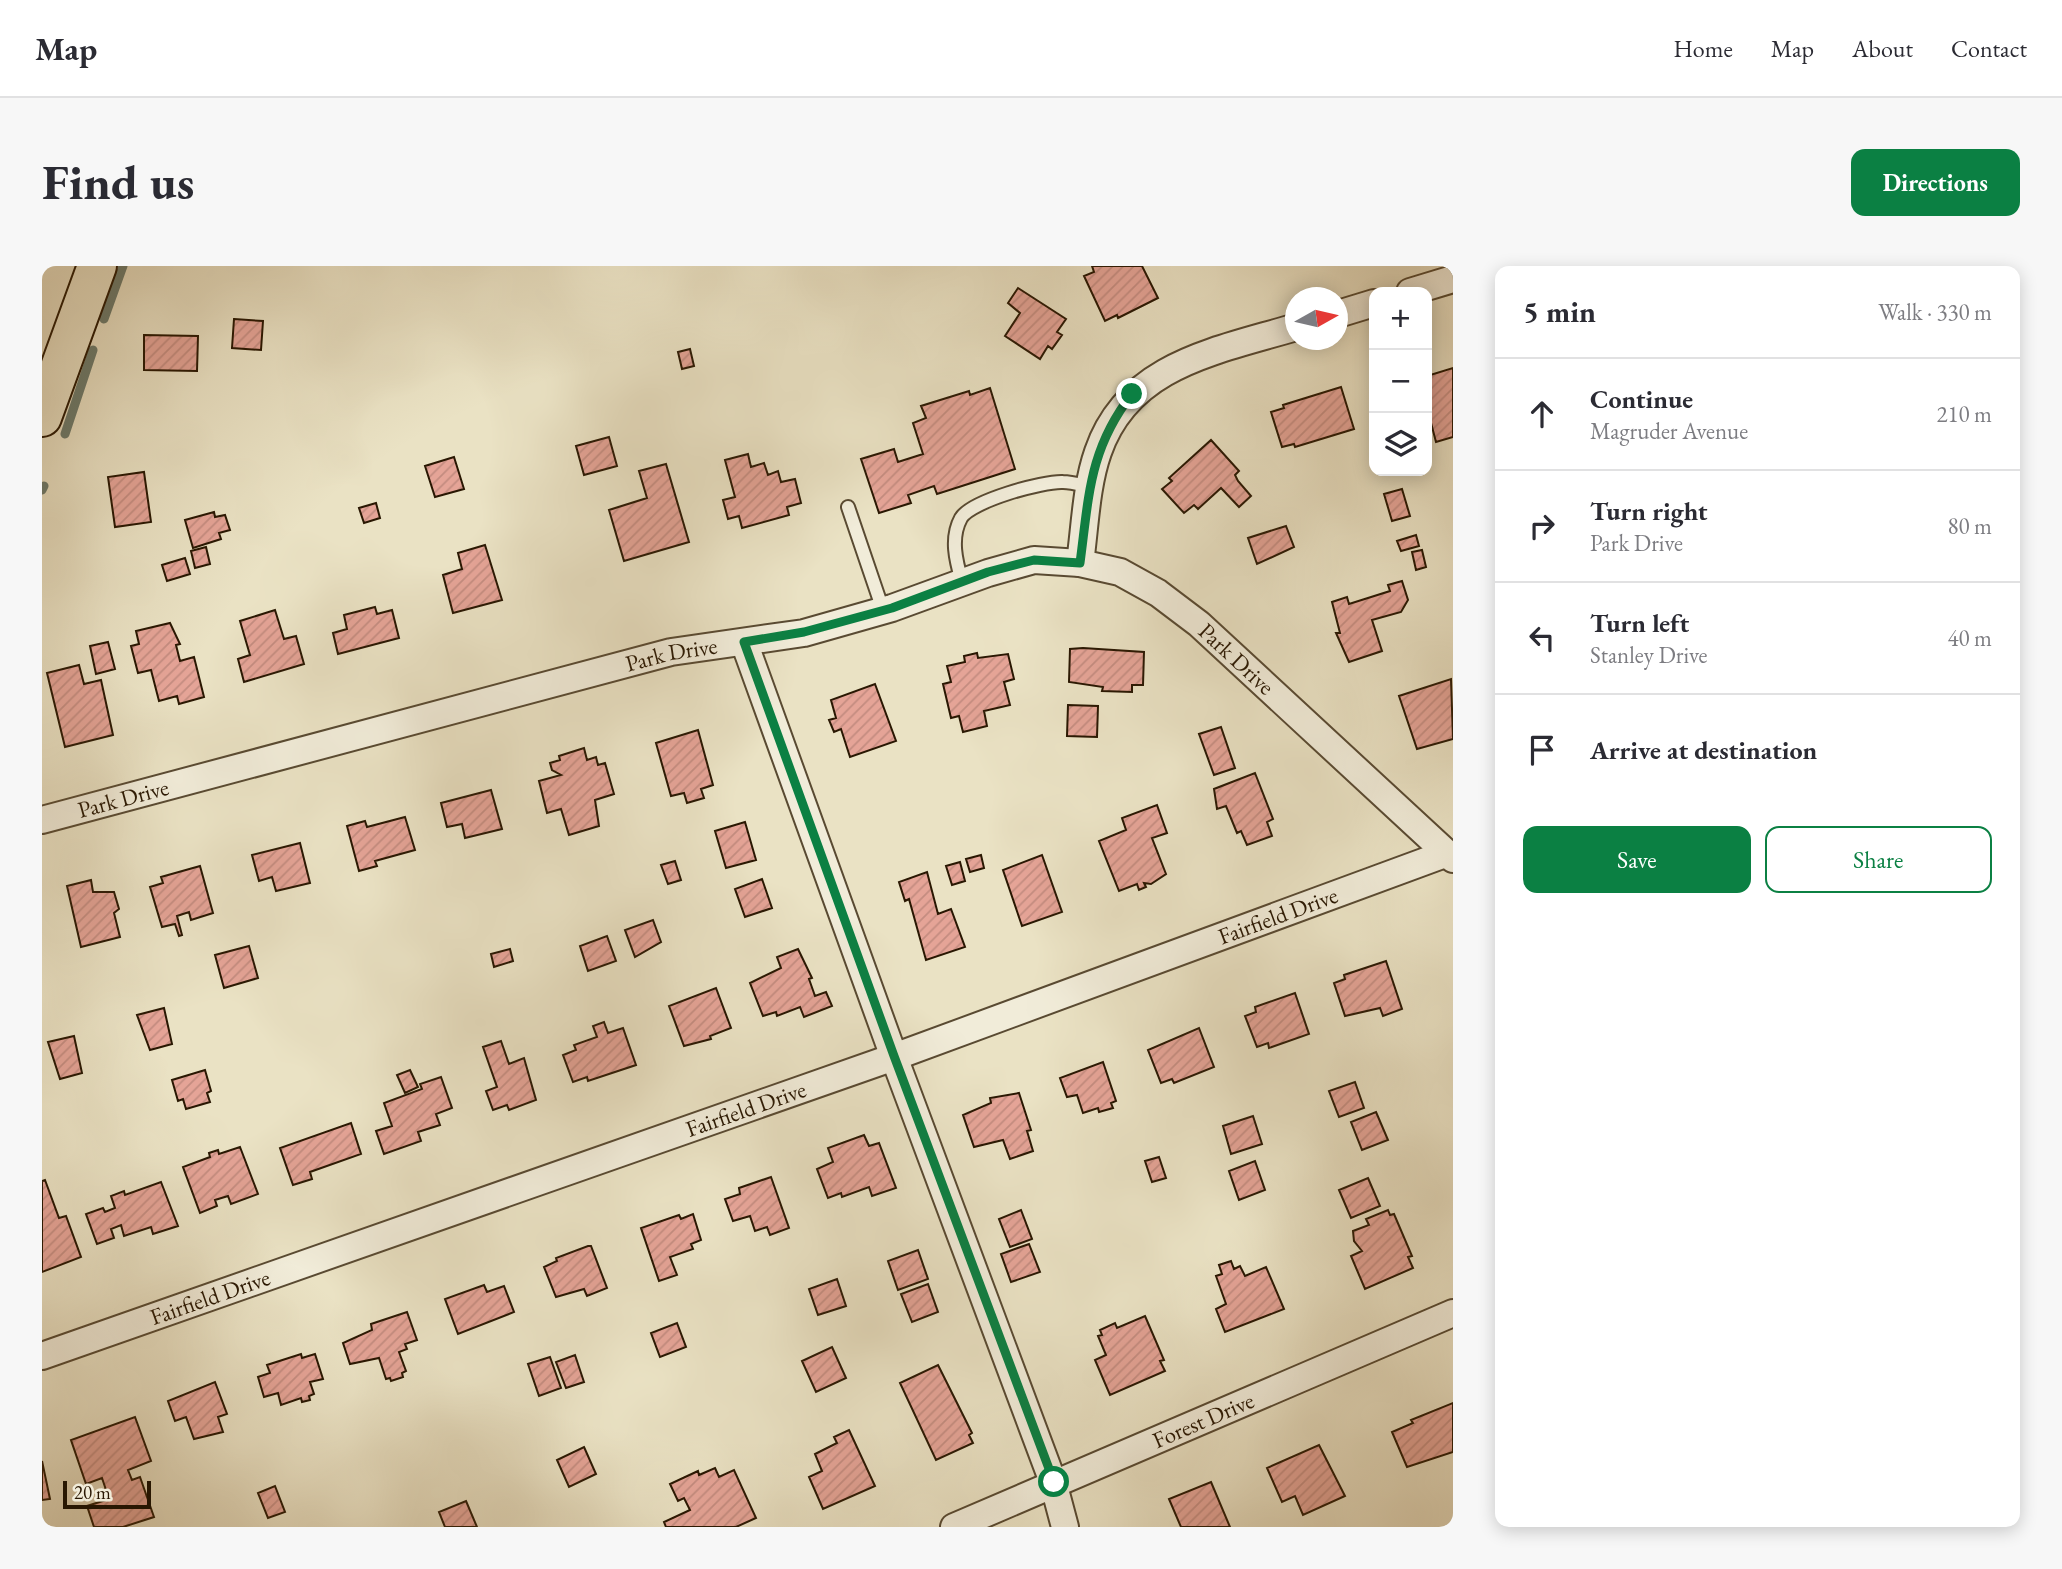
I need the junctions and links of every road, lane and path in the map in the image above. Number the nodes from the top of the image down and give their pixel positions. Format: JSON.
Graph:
{"nodes":[{"id":1,"x":97,"y":266,"type":"edge"},
{"id":2,"x":1453,"y":279,"type":"edge"},
{"id":3,"x":1427,"y":287,"type":"edge"},
{"id":4,"x":1369,"y":305,"type":"edge"},
{"id":5,"x":1348,"y":311,"type":"edge"},
{"id":6,"x":1285,"y":330,"type":"edge"},
{"id":7,"x":42,"y":417,"type":"edge"},
{"id":8,"x":1090,"y":487,"type":"junction"},
{"id":9,"x":848,"y":507,"type":"dead end"},
{"id":10,"x":1080,"y":563,"type":"junction"},
{"id":11,"x":962,"y":582,"type":"junction"},
{"id":12,"x":883,"y":611,"type":"junction"},
{"id":13,"x":744,"y":642,"type":"junction"},
{"id":14,"x":42,"y":821,"type":"edge"},
{"id":15,"x":1449,"y":857,"type":"edge"},
{"id":16,"x":894,"y":1056,"type":"junction"},
{"id":17,"x":1453,"y":1313,"type":"edge"},
{"id":18,"x":42,"y":1356,"type":"edge"},
{"id":19,"x":1054,"y":1482,"type":"junction"},
{"id":20,"x":954,"y":1527,"type":"edge"},
{"id":21,"x":1065,"y":1527,"type":"edge"}],
"edges":[{"from":1,"to":7,"type":"main road"},
{"from":2,"to":3,"type":"street"},
{"from":4,"to":5,"type":"street"},
{"from":6,"to":8,"type":"street"},
{"from":8,"to":10,"type":"street"},
{"from":8,"to":11,"type":"lane"},
{"from":9,"to":12,"type":"lane"},
{"from":10,"to":11,"type":"street","name":"Park Drive"},
{"from":10,"to":15,"type":"street","name":"Park Drive"},
{"from":11,"to":12,"type":"street","name":"Park Drive"},
{"from":12,"to":13,"type":"street","name":"Park Drive"},
{"from":13,"to":14,"type":"street","name":"Park Drive"},
{"from":13,"to":16,"type":"street"},
{"from":15,"to":16,"type":"street","name":"Fairfield Drive"},
{"from":16,"to":18,"type":"street","name":"Fairfield Drive"},
{"from":16,"to":19,"type":"street"},
{"from":17,"to":19,"type":"street","name":"Forest Drive"},
{"from":19,"to":20,"type":"street","name":"Forest Drive"},
{"from":19,"to":21,"type":"street"}]}
